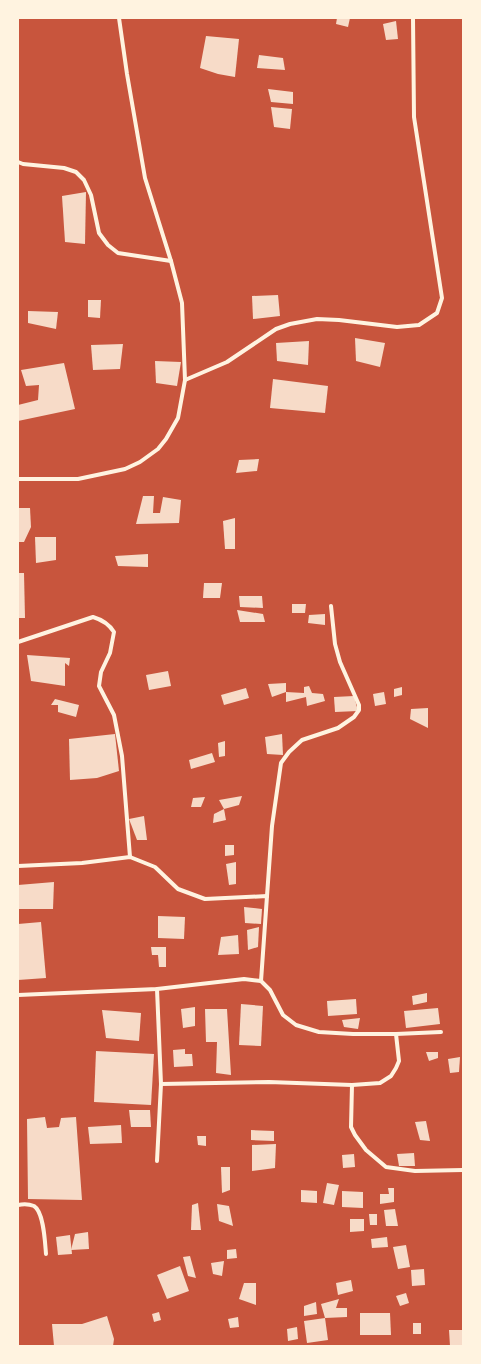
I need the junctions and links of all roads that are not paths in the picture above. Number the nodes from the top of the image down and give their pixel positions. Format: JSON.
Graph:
{"nodes":[{"id":1,"x":119,"y":18,"type":"edge"},
{"id":2,"x":413,"y":18,"type":"edge"},
{"id":3,"x":18,"y":162,"type":"edge"},
{"id":4,"x":171,"y":261,"type":"junction"},
{"id":5,"x":185,"y":380,"type":"junction"},
{"id":6,"x":18,"y":479,"type":"edge"},
{"id":7,"x":331,"y":606,"type":"dead end"},
{"id":8,"x":18,"y":642,"type":"edge"},
{"id":9,"x":130,"y":857,"type":"junction"},
{"id":10,"x":18,"y":866,"type":"edge"},
{"id":11,"x":267,"y":896,"type":"junction"},
{"id":12,"x":261,"y":981,"type":"junction"},
{"id":13,"x":156,"y":989,"type":"junction"},
{"id":14,"x":18,"y":995,"type":"edge"},
{"id":15,"x":441,"y":1032,"type":"dead end"},
{"id":16,"x":396,"y":1034,"type":"junction"},
{"id":17,"x":161,"y":1084,"type":"junction"},
{"id":18,"x":352,"y":1085,"type":"junction"},
{"id":19,"x":157,"y":1161,"type":"dead end"},
{"id":20,"x":463,"y":1170,"type":"edge"},
{"id":21,"x":18,"y":1205,"type":"edge"},
{"id":22,"x":46,"y":1254,"type":"dead end"}],
"edges":[{"from":1,"to":4,"type":"street"},
{"from":2,"to":5,"type":"street"},
{"from":3,"to":4,"type":"street"},
{"from":4,"to":5,"type":"street"},
{"from":5,"to":6,"type":"street"},
{"from":7,"to":11,"type":"street"},
{"from":8,"to":9,"type":"street"},
{"from":9,"to":10,"type":"street"},
{"from":9,"to":11,"type":"street"},
{"from":11,"to":12,"type":"street"},
{"from":12,"to":13,"type":"street"},
{"from":12,"to":16,"type":"street"},
{"from":13,"to":14,"type":"street"},
{"from":13,"to":17,"type":"street"},
{"from":15,"to":16,"type":"street"},
{"from":16,"to":18,"type":"street"},
{"from":17,"to":18,"type":"street"},
{"from":17,"to":19,"type":"street"},
{"from":18,"to":20,"type":"street"},
{"from":21,"to":22,"type":"street"}]}
